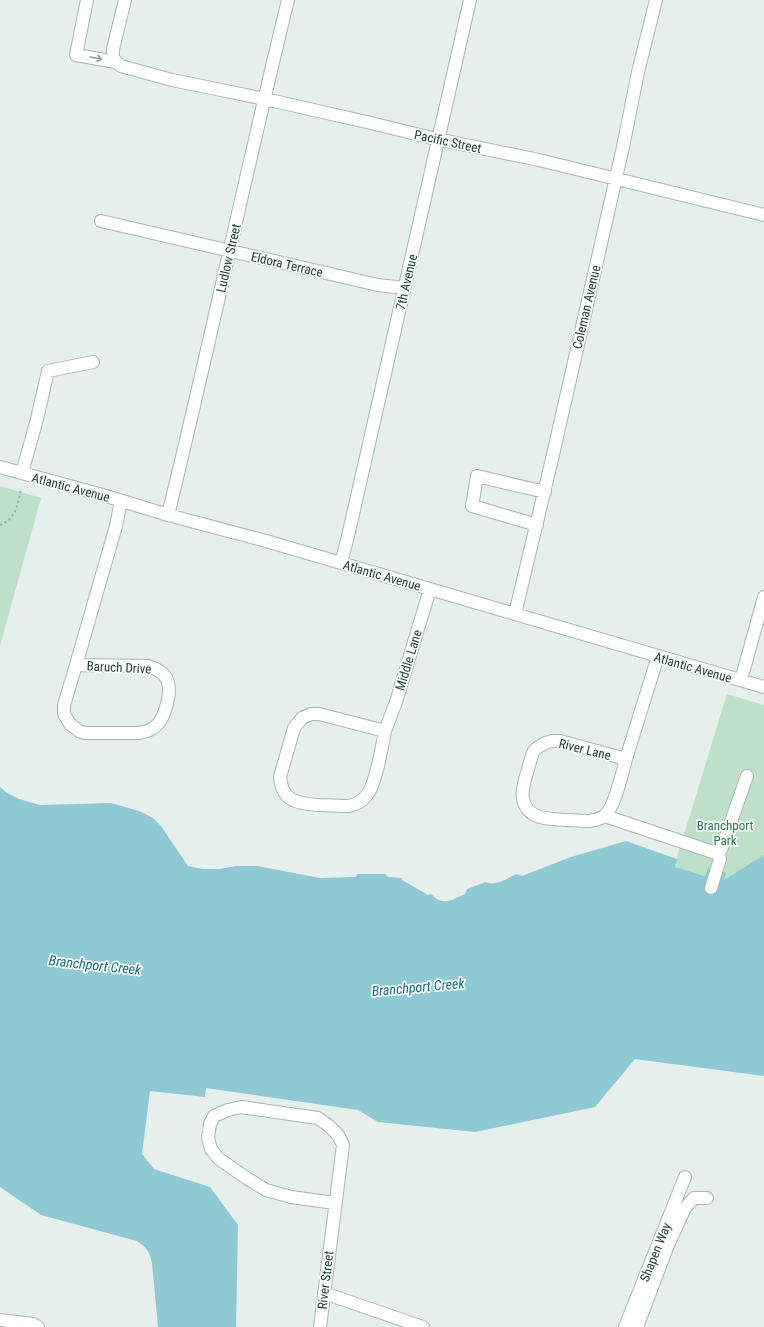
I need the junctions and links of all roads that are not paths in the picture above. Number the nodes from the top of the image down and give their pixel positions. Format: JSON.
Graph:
{"nodes":[{"id":1,"x":87,"y":0,"type":"edge"},
{"id":2,"x":126,"y":0,"type":"edge"},
{"id":3,"x":288,"y":0,"type":"edge"},
{"id":4,"x":470,"y":0,"type":"edge"},
{"id":5,"x":656,"y":0,"type":"edge"},
{"id":6,"x":116,"y":62,"type":"junction"},
{"id":7,"x":265,"y":100,"type":"junction"},
{"id":8,"x":439,"y":139,"type":"junction"},
{"id":9,"x":615,"y":179,"type":"junction"},
{"id":10,"x":764,"y":215,"type":"edge"},
{"id":11,"x":100,"y":221,"type":"dead end"},
{"id":12,"x":229,"y":251,"type":"junction"},
{"id":13,"x":404,"y":288,"type":"junction"},
{"id":14,"x":93,"y":362,"type":"dead end"},
{"id":15,"x":0,"y":467,"type":"edge"},
{"id":16,"x":22,"y":473,"type":"junction"},
{"id":17,"x":545,"y":492,"type":"junction"},
{"id":18,"x":121,"y":501,"type":"junction"},
{"id":19,"x":168,"y":515,"type":"junction"},
{"id":20,"x":537,"y":524,"type":"junction"},
{"id":21,"x":341,"y":563,"type":"junction"},
{"id":22,"x":430,"y":589,"type":"junction"},
{"id":23,"x":764,"y":596,"type":"edge"},
{"id":24,"x":515,"y":614,"type":"junction"},
{"id":25,"x":658,"y":656,"type":"junction"},
{"id":26,"x":76,"y":664,"type":"junction"},
{"id":27,"x":741,"y":680,"type":"junction"},
{"id":28,"x":764,"y":687,"type":"edge"},
{"id":29,"x":385,"y":731,"type":"junction"},
{"id":30,"x":626,"y":760,"type":"junction"},
{"id":31,"x":747,"y":776,"type":"dead end"},
{"id":32,"x":605,"y":816,"type":"junction"},
{"id":33,"x":718,"y":852,"type":"junction"},
{"id":34,"x":711,"y":888,"type":"dead end"},
{"id":35,"x":685,"y":1177,"type":"dead end"},
{"id":36,"x":707,"y":1198,"type":"dead end"},
{"id":37,"x":335,"y":1204,"type":"junction"},
{"id":38,"x":324,"y":1294,"type":"junction"},
{"id":39,"x":0,"y":1320,"type":"edge"},
{"id":40,"x":38,"y":1327,"type":"edge"},
{"id":41,"x":320,"y":1327,"type":"edge"},
{"id":42,"x":423,"y":1327,"type":"edge"},
{"id":43,"x":626,"y":1327,"type":"edge"},
{"id":44,"x":637,"y":1327,"type":"edge"}],
"edges":[{"from":1,"to":6,"type":"street","name":"Pacific Street","one_way":true},
{"from":2,"to":6,"type":"street"},
{"from":3,"to":7,"type":"street","name":"Ludlow Street"},
{"from":4,"to":8,"type":"street","name":"7th Avenue"},
{"from":5,"to":9,"type":"street","name":"Coleman Avenue"},
{"from":6,"to":7,"type":"street","name":"Pacific Street"},
{"from":7,"to":8,"type":"street","name":"Pacific Street"},
{"from":7,"to":12,"type":"street","name":"Ludlow Street"},
{"from":8,"to":9,"type":"street","name":"Pacific Street"},
{"from":8,"to":13,"type":"street","name":"7th Avenue"},
{"from":9,"to":10,"type":"street","name":"Pacific Street"},
{"from":9,"to":17,"type":"street","name":"Coleman Avenue"},
{"from":11,"to":12,"type":"street","name":"Eldora Terrace"},
{"from":12,"to":13,"type":"street","name":"Eldora Terrace"},
{"from":12,"to":19,"type":"street","name":"Ludlow Street"},
{"from":13,"to":21,"type":"street","name":"7th Avenue"},
{"from":14,"to":16,"type":"street"},
{"from":15,"to":16,"type":"street","name":"Atlantic Avenue"},
{"from":16,"to":18,"type":"street","name":"Atlantic Avenue"},
{"from":17,"to":20,"type":"street","name":"Coleman Avenue"},
{"from":17,"to":20,"type":"street"},
{"from":18,"to":19,"type":"street","name":"Atlantic Avenue"},
{"from":18,"to":26,"type":"street","name":"Baruch Drive"},
{"from":19,"to":21,"type":"street","name":"Atlantic Avenue"},
{"from":20,"to":24,"type":"street","name":"Coleman Avenue"},
{"from":21,"to":22,"type":"street","name":"Atlantic Avenue"},
{"from":22,"to":24,"type":"street","name":"Atlantic Avenue"},
{"from":22,"to":29,"type":"street","name":"Middle Lane"},
{"from":23,"to":27,"type":"street"},
{"from":24,"to":25,"type":"street","name":"Atlantic Avenue"},
{"from":25,"to":27,"type":"street","name":"Atlantic Avenue"},
{"from":25,"to":30,"type":"street","name":"River Lane"},
{"from":26,"to":26,"type":"street","name":"Baruch Drive"},
{"from":27,"to":28,"type":"street","name":"Atlantic Avenue"},
{"from":29,"to":29,"type":"street","name":"Middle Lane"},
{"from":30,"to":32,"type":"street","name":"River Lane"},
{"from":30,"to":32,"type":"street","name":"River Lane"},
{"from":31,"to":33,"type":"street"},
{"from":32,"to":33,"type":"street"},
{"from":33,"to":34,"type":"street"},
{"from":35,"to":43,"type":"street","name":"Shapen Way"},
{"from":36,"to":44,"type":"street"},
{"from":37,"to":37,"type":"street","name":"River Street"},
{"from":37,"to":38,"type":"street","name":"River Street"},
{"from":38,"to":41,"type":"street","name":"River Street"},
{"from":38,"to":42,"type":"street"},
{"from":39,"to":40,"type":"street"}]}
